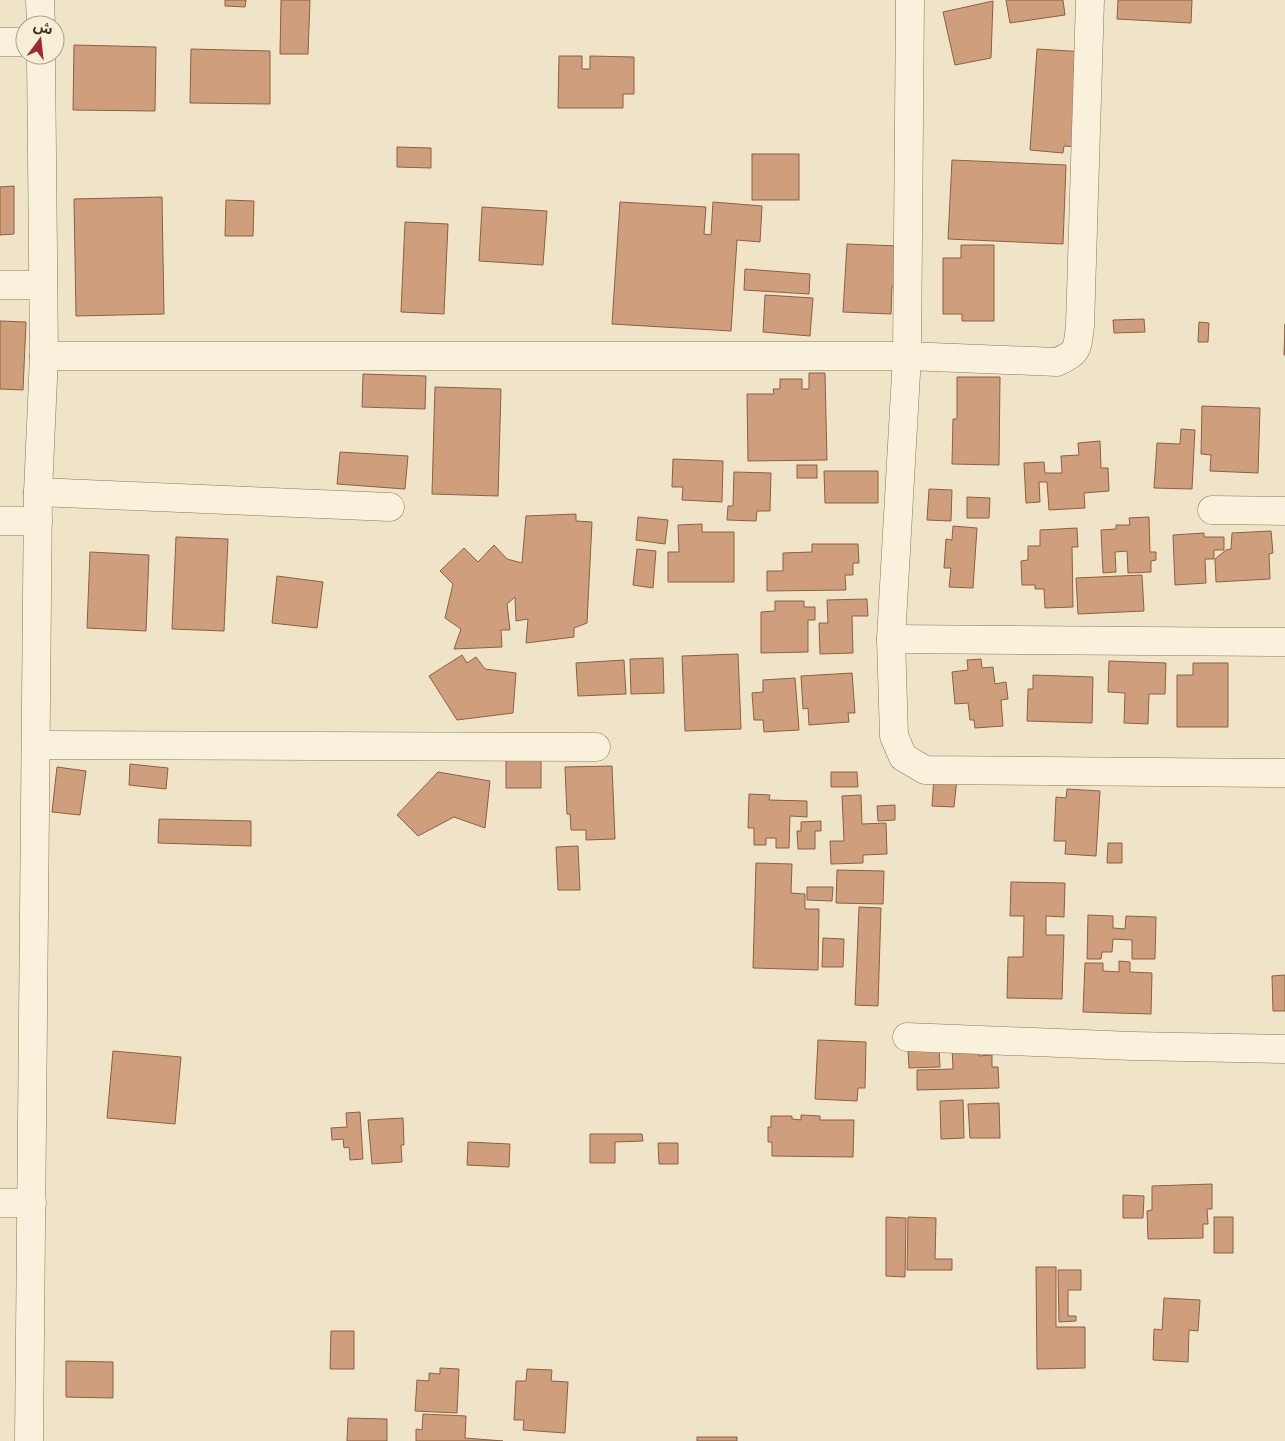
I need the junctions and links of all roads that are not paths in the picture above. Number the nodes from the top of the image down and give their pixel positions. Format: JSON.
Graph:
{"nodes":[{"id":1,"x":40,"y":0,"type":"edge"},
{"id":2,"x":910,"y":0,"type":"edge"},
{"id":3,"x":1090,"y":0,"type":"edge"},
{"id":4,"x":41,"y":15,"type":"edge"},
{"id":5,"x":0,"y":42,"type":"edge"},
{"id":6,"x":15,"y":42,"type":"edge"},
{"id":7,"x":41,"y":65,"type":"edge"},
{"id":8,"x":43,"y":285,"type":"junction"},
{"id":9,"x":0,"y":286,"type":"edge"},
{"id":10,"x":44,"y":356,"type":"junction"},
{"id":11,"x":907,"y":356,"type":"junction"},
{"id":12,"x":38,"y":492,"type":"junction"},
{"id":13,"x":390,"y":507,"type":"dead end"},
{"id":14,"x":1212,"y":510,"type":"dead end"},
{"id":15,"x":1285,"y":511,"type":"edge"},
{"id":16,"x":0,"y":520,"type":"edge"},
{"id":17,"x":38,"y":521,"type":"junction"},
{"id":18,"x":891,"y":639,"type":"junction"},
{"id":19,"x":1285,"y":642,"type":"edge"},
{"id":20,"x":36,"y":745,"type":"junction"},
{"id":21,"x":596,"y":747,"type":"dead end"},
{"id":22,"x":1285,"y":773,"type":"edge"},
{"id":23,"x":907,"y":1037,"type":"dead end"},
{"id":24,"x":1285,"y":1049,"type":"edge"},
{"id":25,"x":0,"y":1202,"type":"edge"},
{"id":26,"x":32,"y":1203,"type":"junction"},
{"id":27,"x":29,"y":1441,"type":"edge"}],
"edges":[{"from":1,"to":4,"type":"street"},
{"from":2,"to":11,"type":"street"},
{"from":3,"to":11,"type":"street"},
{"from":5,"to":6,"type":"street"},
{"from":7,"to":8,"type":"street"},
{"from":8,"to":9,"type":"street"},
{"from":8,"to":10,"type":"street"},
{"from":10,"to":11,"type":"street"},
{"from":10,"to":12,"type":"street"},
{"from":11,"to":18,"type":"street"},
{"from":12,"to":13,"type":"street"},
{"from":12,"to":17,"type":"street"},
{"from":14,"to":15,"type":"street"},
{"from":16,"to":17,"type":"street"},
{"from":17,"to":20,"type":"street"},
{"from":18,"to":19,"type":"street"},
{"from":18,"to":22,"type":"street"},
{"from":20,"to":21,"type":"street"},
{"from":20,"to":26,"type":"street"},
{"from":23,"to":24,"type":"street"},
{"from":25,"to":26,"type":"street"},
{"from":26,"to":27,"type":"street"}]}
